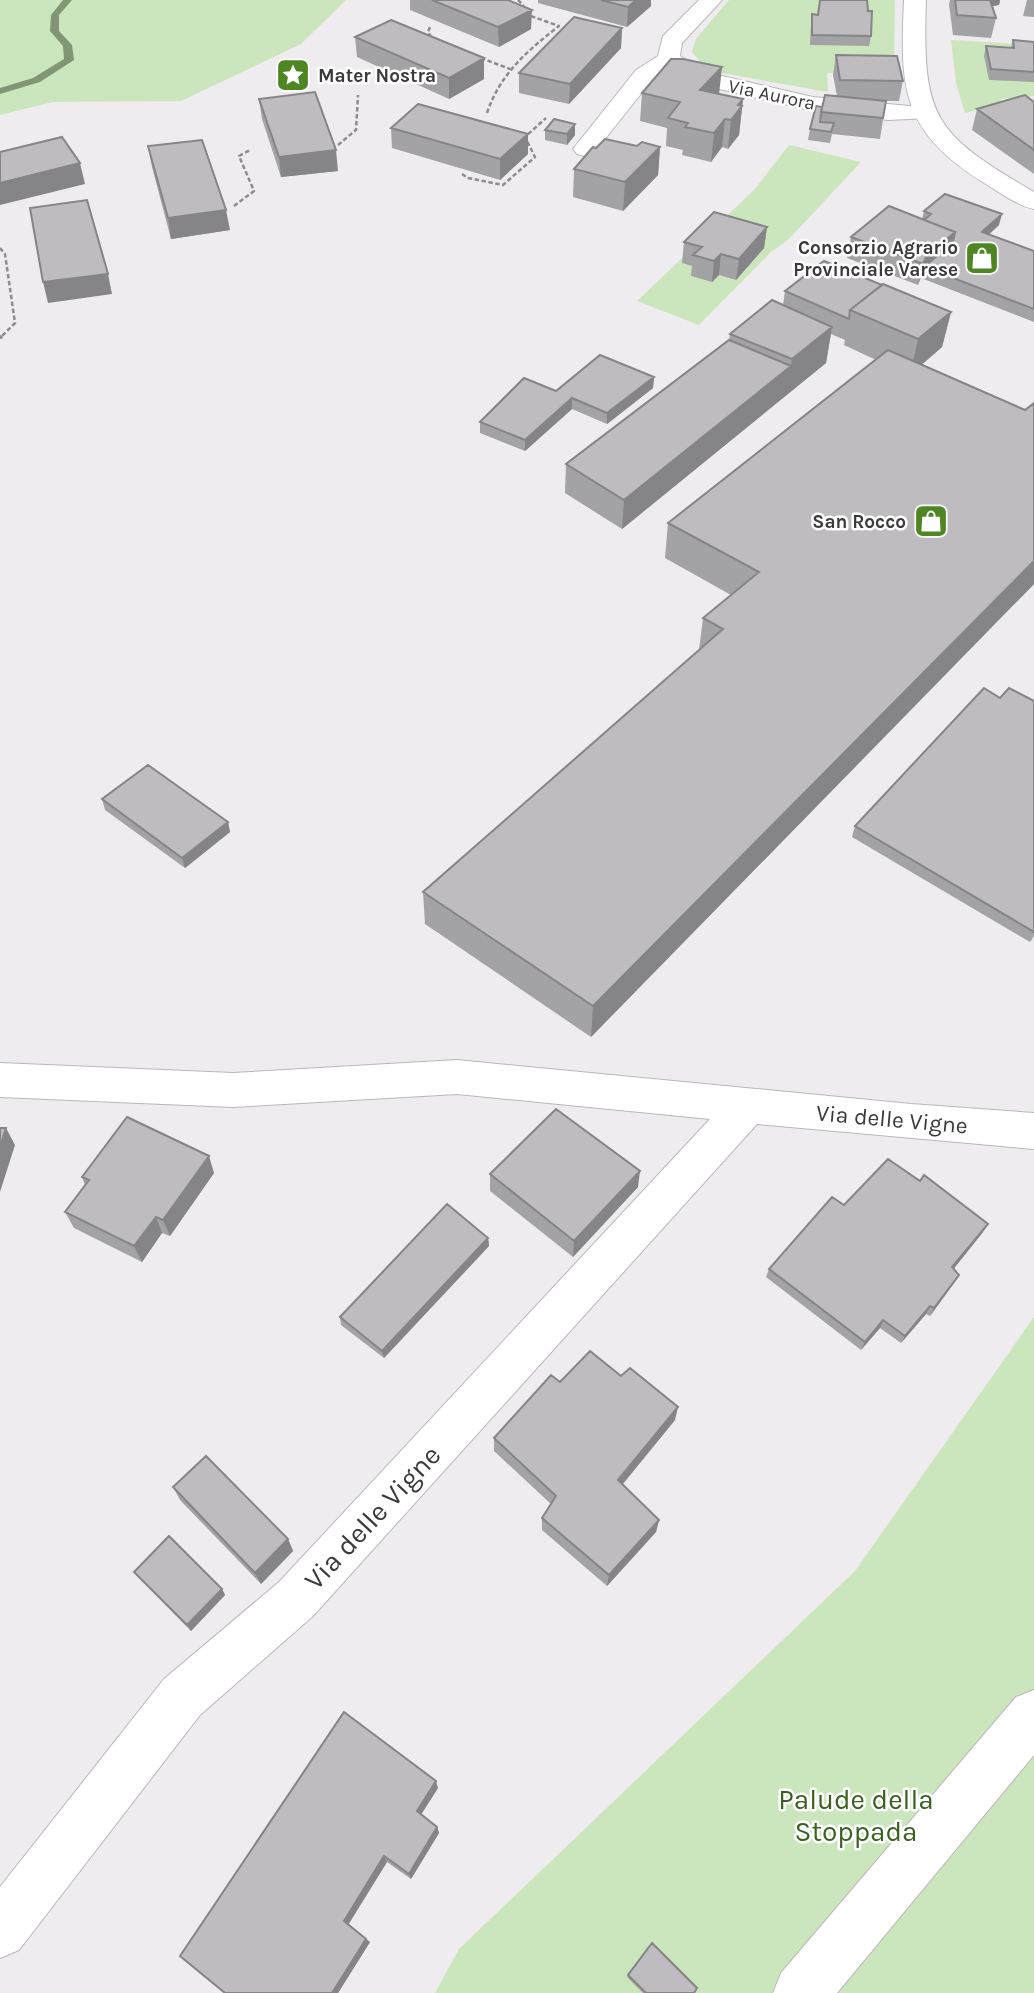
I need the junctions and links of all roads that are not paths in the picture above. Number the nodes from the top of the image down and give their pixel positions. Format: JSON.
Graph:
{"nodes":[{"id":1,"x":711,"y":0,"type":"edge"},
{"id":2,"x":915,"y":0,"type":"edge"},
{"id":3,"x":669,"y":59,"type":"junction"},
{"id":4,"x":923,"y":113,"type":"junction"},
{"id":5,"x":585,"y":149,"type":"dead end"},
{"id":6,"x":1034,"y":202,"type":"edge"},
{"id":7,"x":0,"y":1080,"type":"edge"},
{"id":8,"x":749,"y":1105,"type":"junction"},
{"id":9,"x":1034,"y":1131,"type":"edge"},
{"id":10,"x":1034,"y":1715,"type":"edge"},
{"id":11,"x":0,"y":1931,"type":"edge"},
{"id":12,"x":801,"y":1993,"type":"edge"}],
"edges":[{"from":1,"to":3,"type":"street"},
{"from":2,"to":4,"type":"street"},
{"from":3,"to":4,"type":"street","name":"Via Aurora"},
{"from":3,"to":5,"type":"street"},
{"from":4,"to":6,"type":"street"},
{"from":7,"to":8,"type":"street","name":"Via delle Vigne"},
{"from":8,"to":9,"type":"street","name":"Via delle Vigne"},
{"from":8,"to":11,"type":"street","name":"Via delle Vigne"},
{"from":10,"to":12,"type":"street"}]}
